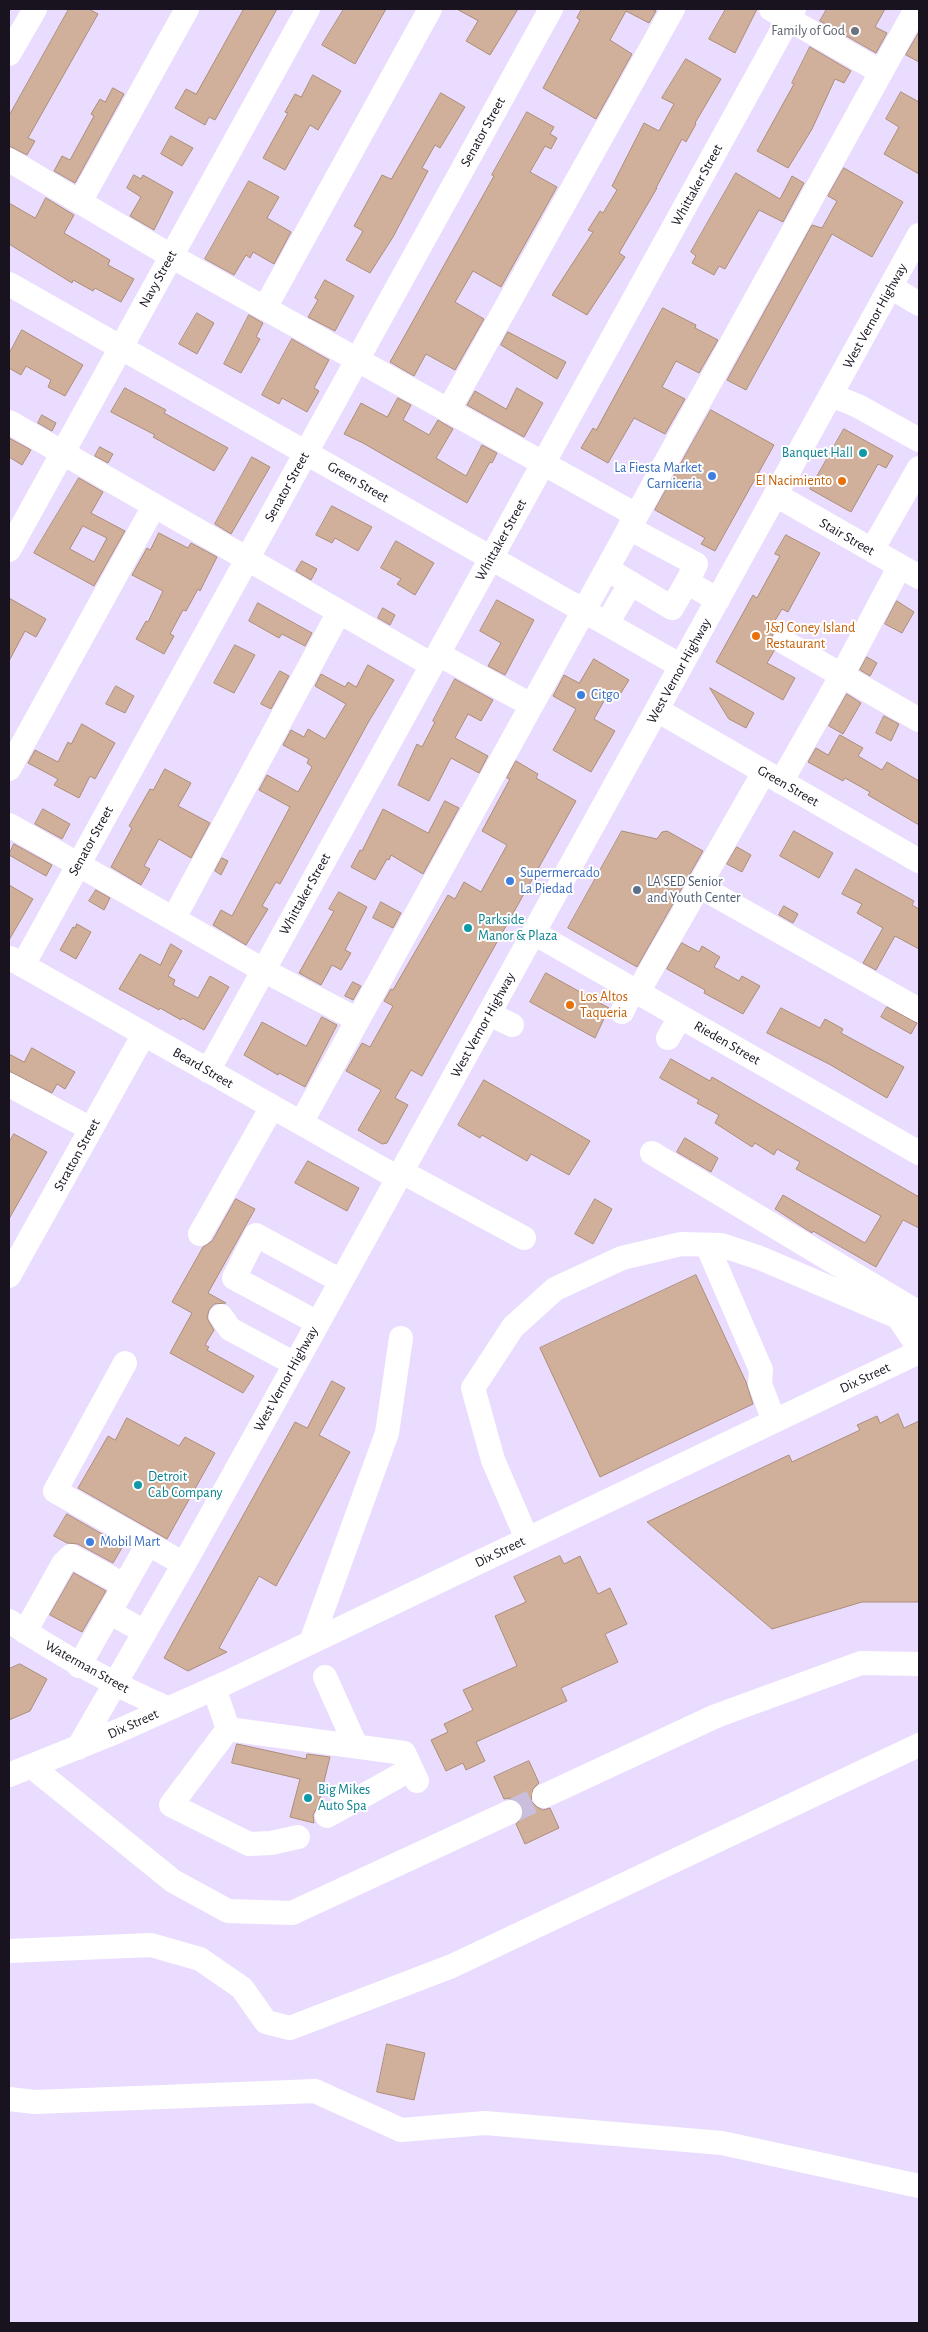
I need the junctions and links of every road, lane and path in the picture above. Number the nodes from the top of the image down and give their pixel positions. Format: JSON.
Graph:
{"nodes":[{"id":1,"x":35,"y":9,"type":"edge"},
{"id":2,"x":187,"y":9,"type":"edge"},
{"id":3,"x":308,"y":9,"type":"edge"},
{"id":4,"x":430,"y":9,"type":"edge"},
{"id":5,"x":551,"y":9,"type":"edge"},
{"id":6,"x":672,"y":9,"type":"edge"},
{"id":7,"x":916,"y":9,"type":"edge"},
{"id":8,"x":784,"y":12,"type":"edge"},
{"id":9,"x":9,"y":54,"type":"edge"},
{"id":10,"x":881,"y":72,"type":"junction"},
{"id":11,"x":9,"y":160,"type":"edge"},
{"id":12,"x":80,"y":202,"type":"junction"},
{"id":13,"x":919,"y":235,"type":"edge"},
{"id":14,"x":171,"y":256,"type":"junction"},
{"id":15,"x":9,"y":284,"type":"edge"},
{"id":16,"x":891,"y":287,"type":"junction"},
{"id":17,"x":919,"y":304,"type":"edge"},
{"id":18,"x":265,"y":308,"type":"junction"},
{"id":19,"x":120,"y":347,"type":"junction"},
{"id":20,"x":357,"y":360,"type":"junction"},
{"id":21,"x":831,"y":395,"type":"junction"},
{"id":22,"x":448,"y":410,"type":"junction"},
{"id":23,"x":9,"y":422,"type":"edge"},
{"id":24,"x":919,"y":440,"type":"edge"},
{"id":25,"x":63,"y":452,"type":"junction"},
{"id":26,"x":306,"y":453,"type":"junction"},
{"id":27,"x":543,"y":463,"type":"junction"},
{"id":28,"x":919,"y":468,"type":"edge"},
{"id":29,"x":776,"y":496,"type":"junction"},
{"id":30,"x":154,"y":506,"type":"junction"},
{"id":31,"x":633,"y":521,"type":"junction"},
{"id":32,"x":9,"y":550,"type":"edge"},
{"id":33,"x":872,"y":550,"type":"junction"},
{"id":34,"x":491,"y":558,"type":"junction"},
{"id":35,"x":247,"y":560,"type":"junction"},
{"id":36,"x":607,"y":569,"type":"junction"},
{"id":37,"x":909,"y":572,"type":"edge"},
{"id":38,"x":687,"y":582,"type":"junction"},
{"id":39,"x":631,"y":583,"type":"junction"},
{"id":40,"x":718,"y":600,"type":"junction"},
{"id":41,"x":584,"y":610,"type":"junction"},
{"id":42,"x":339,"y":612,"type":"junction"},
{"id":43,"x":607,"y":624,"type":"junction"},
{"id":44,"x":784,"y":642,"type":"dead end"},
{"id":45,"x":435,"y":659,"type":"junction"},
{"id":46,"x":681,"y":666,"type":"junction"},
{"id":47,"x":842,"y":675,"type":"junction"},
{"id":48,"x":532,"y":705,"type":"junction"},
{"id":49,"x":657,"y":710,"type":"junction"},
{"id":50,"x":919,"y":720,"type":"edge"},
{"id":51,"x":9,"y":769,"type":"edge"},
{"id":52,"x":773,"y":777,"type":"junction"},
{"id":53,"x":9,"y":826,"type":"edge"},
{"id":54,"x":919,"y":861,"type":"edge"},
{"id":55,"x":78,"y":864,"type":"junction"},
{"id":56,"x":699,"y":886,"type":"junction"},
{"id":57,"x":174,"y":918,"type":"junction"},
{"id":58,"x":534,"y":933,"type":"junction"},
{"id":59,"x":16,"y":961,"type":"edge"},
{"id":60,"x":263,"y":970,"type":"junction"},
{"id":61,"x":635,"y":991,"type":"junction"},
{"id":62,"x":919,"y":1010,"type":"edge"},
{"id":63,"x":622,"y":1012,"type":"dead end"},
{"id":64,"x":489,"y":1014,"type":"junction"},
{"id":65,"x":680,"y":1017,"type":"junction"},
{"id":66,"x":358,"y":1020,"type":"junction"},
{"id":67,"x":512,"y":1025,"type":"dead end"},
{"id":68,"x":144,"y":1034,"type":"junction"},
{"id":69,"x":668,"y":1038,"type":"dead end"},
{"id":70,"x":208,"y":1071,"type":"junction"},
{"id":71,"x":9,"y":1085,"type":"edge"},
{"id":72,"x":272,"y":1107,"type":"junction"},
{"id":73,"x":301,"y":1123,"type":"junction"},
{"id":74,"x":91,"y":1129,"type":"junction"},
{"id":75,"x":652,"y":1152,"type":"dead end"},
{"id":76,"x":919,"y":1153,"type":"edge"},
{"id":77,"x":400,"y":1175,"type":"junction"},
{"id":78,"x":200,"y":1234,"type":"dead end"},
{"id":79,"x":524,"y":1238,"type":"dead end"},
{"id":80,"x":706,"y":1245,"type":"junction"},
{"id":81,"x":9,"y":1276,"type":"edge"},
{"id":82,"x":341,"y":1281,"type":"junction"},
{"id":83,"x":919,"y":1313,"type":"edge"},
{"id":84,"x":221,"y":1316,"type":"dead end"},
{"id":85,"x":318,"y":1323,"type":"junction"},
{"id":86,"x":401,"y":1338,"type":"dead end"},
{"id":87,"x":919,"y":1348,"type":"edge"},
{"id":88,"x":919,"y":1352,"type":"edge"},
{"id":89,"x":125,"y":1363,"type":"dead end"},
{"id":90,"x":294,"y":1364,"type":"junction"},
{"id":91,"x":774,"y":1421,"type":"junction"},
{"id":92,"x":527,"y":1539,"type":"junction"},
{"id":93,"x":148,"y":1544,"type":"junction"},
{"id":94,"x":184,"y":1564,"type":"junction"},
{"id":95,"x":124,"y":1584,"type":"junction"},
{"id":96,"x":109,"y":1612,"type":"junction"},
{"id":97,"x":17,"y":1627,"type":"edge"},
{"id":98,"x":145,"y":1632,"type":"junction"},
{"id":99,"x":311,"y":1642,"type":"junction"},
{"id":100,"x":919,"y":1664,"type":"edge"},
{"id":101,"x":79,"y":1666,"type":"junction"},
{"id":102,"x":325,"y":1677,"type":"dead end"},
{"id":103,"x":114,"y":1685,"type":"junction"},
{"id":104,"x":214,"y":1688,"type":"junction"},
{"id":105,"x":167,"y":1708,"type":"junction"},
{"id":106,"x":228,"y":1729,"type":"junction"},
{"id":107,"x":919,"y":1745,"type":"edge"},
{"id":108,"x":356,"y":1746,"type":"junction"},
{"id":109,"x":78,"y":1748,"type":"junction"},
{"id":110,"x":31,"y":1766,"type":"junction"},
{"id":111,"x":9,"y":1775,"type":"edge"},
{"id":112,"x":544,"y":1796,"type":"tunnel mouth"},
{"id":113,"x":510,"y":1812,"type":"tunnel mouth"},
{"id":114,"x":327,"y":1816,"type":"dead end"},
{"id":115,"x":298,"y":1837,"type":"dead end"},
{"id":116,"x":9,"y":1951,"type":"edge"},
{"id":117,"x":9,"y":2100,"type":"edge"},
{"id":118,"x":919,"y":2186,"type":"edge"}],
"edges":[{"from":1,"to":9,"type":"street"},
{"from":2,"to":12,"type":"street"},
{"from":3,"to":14,"type":"street","name":"Navy Street"},
{"from":4,"to":18,"type":"street"},
{"from":5,"to":20,"type":"street","name":"Senator Street"},
{"from":6,"to":22,"type":"street"},
{"from":7,"to":10,"type":"street"},
{"from":8,"to":10,"type":"street"},
{"from":8,"to":27,"type":"street","name":"Whittaker Street"},
{"from":10,"to":31,"type":"street"},
{"from":11,"to":12,"type":"street"},
{"from":12,"to":14,"type":"street"},
{"from":13,"to":16,"type":"street","name":"West Vernor Highway"},
{"from":14,"to":18,"type":"street"},
{"from":14,"to":19,"type":"street","name":"Navy Street"},
{"from":15,"to":19,"type":"street","name":"Green Street"},
{"from":16,"to":17,"type":"street"},
{"from":16,"to":21,"type":"street","name":"West Vernor Highway"},
{"from":18,"to":20,"type":"street"},
{"from":19,"to":25,"type":"street","name":"Navy Street"},
{"from":19,"to":26,"type":"street","name":"Green Street"},
{"from":20,"to":22,"type":"street"},
{"from":20,"to":26,"type":"street","name":"Senator Street"},
{"from":21,"to":24,"type":"street"},
{"from":21,"to":29,"type":"street","name":"West Vernor Highway"},
{"from":22,"to":27,"type":"street"},
{"from":23,"to":25,"type":"street"},
{"from":25,"to":30,"type":"street"},
{"from":25,"to":32,"type":"street","name":"Navy Street"},
{"from":26,"to":34,"type":"street","name":"Green Street"},
{"from":26,"to":35,"type":"street","name":"Senator Street"},
{"from":27,"to":31,"type":"street"},
{"from":27,"to":34,"type":"street","name":"Whittaker Street"},
{"from":28,"to":33,"type":"street"},
{"from":29,"to":33,"type":"street","name":"Stair Street"},
{"from":29,"to":40,"type":"street","name":"West Vernor Highway"},
{"from":30,"to":35,"type":"street"},
{"from":30,"to":51,"type":"street"},
{"from":31,"to":36,"type":"street"},
{"from":31,"to":38,"type":"street"},
{"from":33,"to":37,"type":"street","name":"Stair Street"},
{"from":34,"to":41,"type":"street","name":"Green Street"},
{"from":34,"to":45,"type":"street","name":"Whittaker Street"},
{"from":35,"to":42,"type":"street"},
{"from":35,"to":55,"type":"street","name":"Senator Street"},
{"from":36,"to":39,"type":"street"},
{"from":36,"to":41,"type":"street"},
{"from":37,"to":47,"type":"street"},
{"from":38,"to":39,"type":"street"},
{"from":38,"to":40,"type":"street"},
{"from":39,"to":43,"type":"street"},
{"from":40,"to":46,"type":"street","name":"West Vernor Highway"},
{"from":41,"to":43,"type":"street","name":"Green Street"},
{"from":41,"to":48,"type":"street"},
{"from":42,"to":45,"type":"street"},
{"from":42,"to":57,"type":"street"},
{"from":43,"to":46,"type":"street","name":"Green Street"},
{"from":44,"to":47,"type":"street"},
{"from":45,"to":48,"type":"street"},
{"from":45,"to":60,"type":"street","name":"Whittaker Street"},
{"from":46,"to":49,"type":"street","name":"West Vernor Highway"},
{"from":47,"to":50,"type":"street"},
{"from":47,"to":52,"type":"street"},
{"from":48,"to":66,"type":"street"},
{"from":49,"to":52,"type":"street","name":"Green Street"},
{"from":49,"to":58,"type":"street","name":"West Vernor Highway"},
{"from":52,"to":54,"type":"street","name":"Green Street"},
{"from":52,"to":56,"type":"street"},
{"from":53,"to":55,"type":"street"},
{"from":55,"to":57,"type":"street"},
{"from":55,"to":59,"type":"street","name":"Senator Street"},
{"from":56,"to":61,"type":"street"},
{"from":56,"to":62,"type":"street"},
{"from":57,"to":60,"type":"street"},
{"from":58,"to":61,"type":"street","name":"Rieden Street"},
{"from":58,"to":64,"type":"street","name":"West Vernor Highway"},
{"from":59,"to":68,"type":"street","name":"Beard Street"},
{"from":60,"to":66,"type":"street"},
{"from":60,"to":70,"type":"street","name":"Whittaker Street"},
{"from":61,"to":63,"type":"street"},
{"from":61,"to":65,"type":"street","name":"Rieden Street"},
{"from":64,"to":67,"type":"street"},
{"from":64,"to":77,"type":"street","name":"West Vernor Highway"},
{"from":65,"to":69,"type":"street"},
{"from":65,"to":76,"type":"street","name":"Rieden Street"},
{"from":66,"to":73,"type":"street"},
{"from":68,"to":70,"type":"street","name":"Beard Street"},
{"from":68,"to":74,"type":"street","name":"Stratton Street"},
{"from":70,"to":72,"type":"street","name":"Beard Street"},
{"from":71,"to":74,"type":"street"},
{"from":72,"to":73,"type":"street","name":"Beard Street"},
{"from":72,"to":78,"type":"street"},
{"from":73,"to":77,"type":"street","name":"Beard Street"},
{"from":74,"to":81,"type":"street","name":"Stratton Street"},
{"from":75,"to":83,"type":"street"},
{"from":77,"to":79,"type":"street","name":"Beard Street"},
{"from":77,"to":82,"type":"street","name":"West Vernor Highway"},
{"from":80,"to":87,"type":"street"},
{"from":80,"to":91,"type":"street"},
{"from":80,"to":92,"type":"street"},
{"from":82,"to":85,"type":"street","name":"West Vernor Highway"},
{"from":82,"to":85,"type":"street"},
{"from":84,"to":90,"type":"street"},
{"from":85,"to":90,"type":"street","name":"West Vernor Highway"},
{"from":86,"to":99,"type":"street"},
{"from":88,"to":91,"type":"street","name":"Dix Street"},
{"from":89,"to":93,"type":"street"},
{"from":90,"to":94,"type":"street","name":"West Vernor Highway"},
{"from":91,"to":92,"type":"street","name":"Dix Street"},
{"from":92,"to":99,"type":"street","name":"Dix Street"},
{"from":93,"to":94,"type":"street"},
{"from":93,"to":95,"type":"street"},
{"from":94,"to":98,"type":"street","name":"West Vernor Highway"},
{"from":95,"to":96,"type":"street"},
{"from":95,"to":97,"type":"street"},
{"from":96,"to":98,"type":"street"},
{"from":96,"to":101,"type":"street"},
{"from":97,"to":101,"type":"street","name":"Waterman Street"},
{"from":98,"to":103,"type":"street","name":"West Vernor Highway"},
{"from":99,"to":104,"type":"street","name":"Dix Street"},
{"from":100,"to":112,"type":"street"},
{"from":101,"to":103,"type":"street","name":"Waterman Street"},
{"from":102,"to":108,"type":"street"},
{"from":103,"to":105,"type":"street","name":"Waterman Street"},
{"from":103,"to":109,"type":"street","name":"West Vernor Highway"},
{"from":104,"to":105,"type":"street","name":"Dix Street"},
{"from":104,"to":106,"type":"street"},
{"from":105,"to":109,"type":"street","name":"Dix Street"},
{"from":106,"to":108,"type":"street"},
{"from":106,"to":115,"type":"street"},
{"from":107,"to":116,"type":"street"},
{"from":108,"to":114,"type":"street"},
{"from":109,"to":110,"type":"street"},
{"from":110,"to":111,"type":"street"},
{"from":110,"to":113,"type":"street"},
{"from":117,"to":118,"type":"street"}]}
